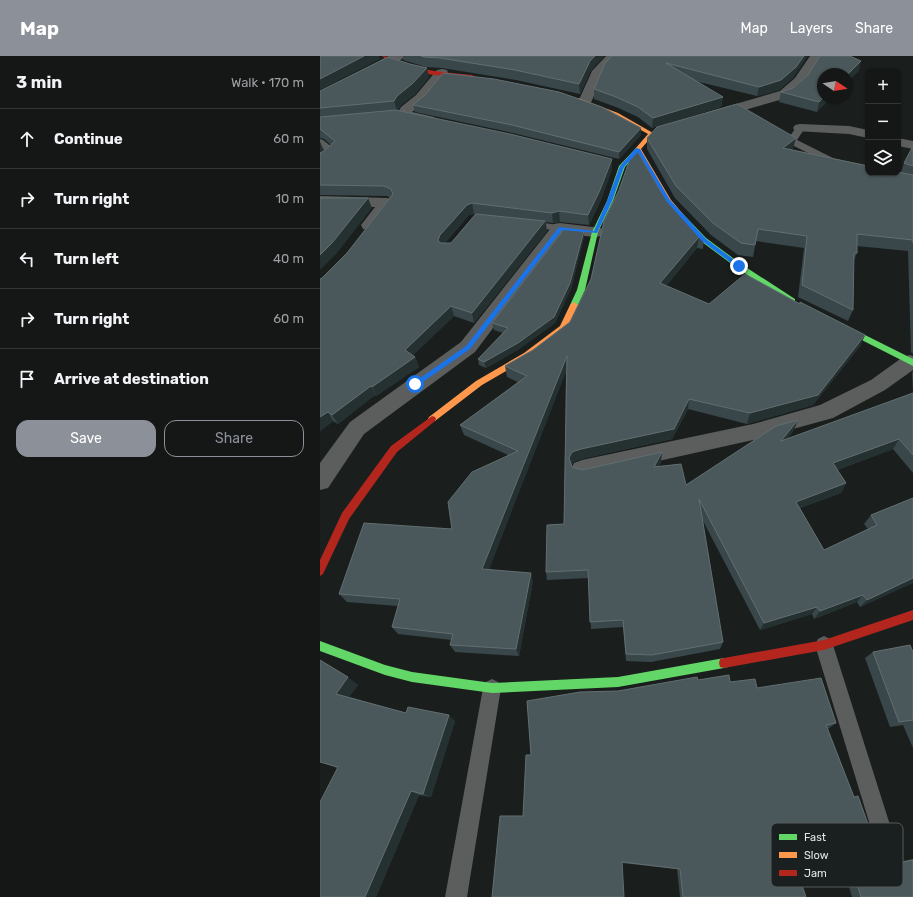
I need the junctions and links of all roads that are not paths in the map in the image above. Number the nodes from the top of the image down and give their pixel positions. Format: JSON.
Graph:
{"nodes":[{"id":1,"x":613,"y":56,"type":"edge"},
{"id":2,"x":391,"y":57,"type":"edge"},
{"id":3,"x":809,"y":58,"type":"edge"},
{"id":4,"x":442,"y":73,"type":"junction"},
{"id":5,"x":478,"y":78,"type":"edge"},
{"id":6,"x":320,"y":97,"type":"edge"},
{"id":7,"x":571,"y":98,"type":"edge"},
{"id":8,"x":585,"y":102,"type":"junction"},
{"id":9,"x":701,"y":119,"type":"edge"},
{"id":10,"x":440,"y":123,"type":"edge"},
{"id":11,"x":800,"y":128,"type":"joint"},
{"id":12,"x":665,"y":130,"type":"edge"},
{"id":13,"x":865,"y":133,"type":"edge"},
{"id":14,"x":651,"y":134,"type":"junction"},
{"id":15,"x":320,"y":142,"type":"edge"},
{"id":16,"x":901,"y":143,"type":"edge"},
{"id":17,"x":913,"y":145,"type":"edge"},
{"id":18,"x":638,"y":149,"type":"junction"},
{"id":19,"x":320,"y":159,"type":"edge"},
{"id":20,"x":608,"y":163,"type":"edge"},
{"id":21,"x":622,"y":166,"type":"junction"},
{"id":22,"x":865,"y":171,"type":"edge"},
{"id":23,"x":320,"y":201,"type":"edge"},
{"id":24,"x":513,"y":223,"type":"edge"},
{"id":25,"x":560,"y":228,"type":"junction"},
{"id":26,"x":595,"y":232,"type":"junction"},
{"id":27,"x":358,"y":240,"type":"edge"},
{"id":28,"x":799,"y":305,"type":"edge"},
{"id":29,"x":832,"y":321,"type":"edge"},
{"id":30,"x":911,"y":363,"type":"edge"},
{"id":31,"x":582,"y":469,"type":"edge"},
{"id":32,"x":320,"y":481,"type":"edge"},
{"id":33,"x":320,"y":571,"type":"edge"},
{"id":34,"x":913,"y":615,"type":"edge"},
{"id":35,"x":824,"y":645,"type":"junction"},
{"id":36,"x":320,"y":646,"type":"edge"},
{"id":37,"x":492,"y":688,"type":"junction"},
{"id":38,"x":879,"y":823,"type":"edge"},
{"id":39,"x":456,"y":897,"type":"edge"}],
"edges":[{"from":1,"to":8,"type":"street"},
{"from":2,"to":4,"type":"street"},
{"from":2,"to":6,"type":"street"},
{"from":3,"to":9,"type":"street"},
{"from":4,"to":5,"type":"street"},
{"from":4,"to":10,"type":"street"},
{"from":7,"to":8,"type":"street"},
{"from":8,"to":14,"type":"street"},
{"from":11,"to":13,"type":"street"},
{"from":11,"to":22,"type":"lane"},
{"from":12,"to":14,"type":"street"},
{"from":14,"to":18,"type":"street"},
{"from":15,"to":19,"type":"lane"},
{"from":16,"to":17,"type":"street"},
{"from":18,"to":21,"type":"street"},
{"from":18,"to":28,"type":"street"},
{"from":20,"to":21,"type":"street"},
{"from":21,"to":26,"type":"street"},
{"from":23,"to":27,"type":"street"},
{"from":24,"to":25,"type":"lane"},
{"from":25,"to":26,"type":"street"},
{"from":25,"to":32,"type":"street"},
{"from":26,"to":33,"type":"street"},
{"from":29,"to":30,"type":"street"},
{"from":30,"to":31,"type":"street"},
{"from":34,"to":35,"type":"street"},
{"from":35,"to":37,"type":"street"},
{"from":35,"to":38,"type":"lane"},
{"from":36,"to":37,"type":"street"},
{"from":37,"to":39,"type":"lane"}]}
